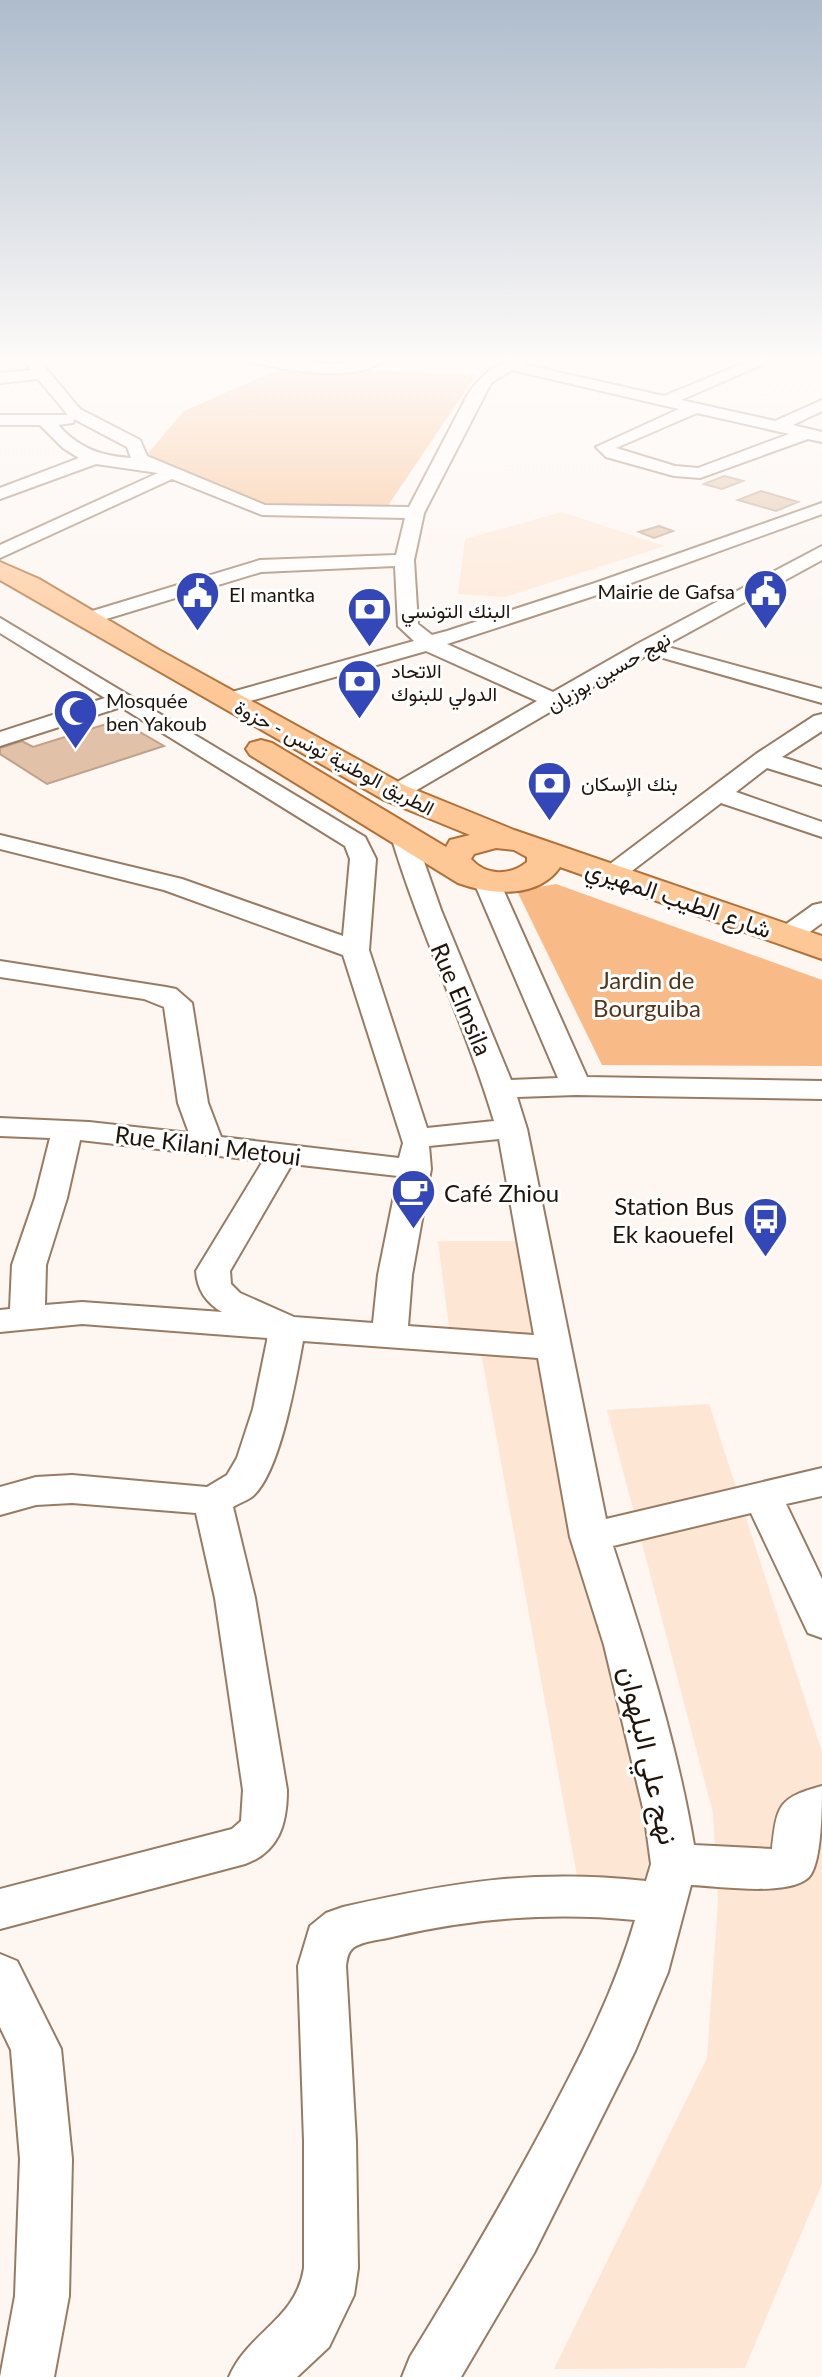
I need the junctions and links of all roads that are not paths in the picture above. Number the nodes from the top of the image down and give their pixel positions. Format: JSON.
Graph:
{"nodes":[{"id":1,"x":64,"y":470,"type":"edge"},
{"id":2,"x":167,"y":470,"type":"edge"},
{"id":3,"x":437,"y":470,"type":"edge"},
{"id":4,"x":670,"y":470,"type":"edge"},
{"id":5,"x":709,"y":470,"type":"edge"},
{"id":6,"x":173,"y":472,"type":"junction"},
{"id":7,"x":0,"y":494,"type":"edge"},
{"id":8,"x":822,"y":508,"type":"edge"},
{"id":9,"x":415,"y":513,"type":"junction"},
{"id":10,"x":0,"y":528,"type":"edge"},
{"id":11,"x":32,"y":539,"type":"junction"},
{"id":12,"x":0,"y":552,"type":"edge"},
{"id":13,"x":822,"y":552,"type":"edge"},
{"id":14,"x":404,"y":560,"type":"junction"},
{"id":15,"x":0,"y":570,"type":"edge"},
{"id":16,"x":0,"y":599,"type":"edge"},
{"id":17,"x":86,"y":619,"type":"junction"},
{"id":18,"x":0,"y":624,"type":"edge"},
{"id":19,"x":431,"y":645,"type":"junction"},
{"id":20,"x":646,"y":647,"type":"junction"},
{"id":21,"x":822,"y":696,"type":"edge"},
{"id":22,"x":121,"y":700,"type":"junction"},
{"id":23,"x":229,"y":700,"type":"junction"},
{"id":24,"x":556,"y":701,"type":"junction"},
{"id":25,"x":822,"y":721,"type":"edge"},
{"id":26,"x":0,"y":739,"type":"edge"},
{"id":27,"x":764,"y":759,"type":"junction"},
{"id":28,"x":822,"y":778,"type":"edge"},
{"id":29,"x":395,"y":793,"type":"junction"},
{"id":30,"x":719,"y":794,"type":"junction"},
{"id":31,"x":822,"y":830,"type":"edge"},
{"id":32,"x":403,"y":836,"type":"junction"},
{"id":33,"x":0,"y":842,"type":"edge"},
{"id":34,"x":527,"y":853,"type":"junction"},
{"id":35,"x":611,"y":875,"type":"junction"},
{"id":36,"x":474,"y":876,"type":"junction"},
{"id":37,"x":822,"y":911,"type":"edge"},
{"id":38,"x":787,"y":936,"type":"junction"},
{"id":39,"x":822,"y":948,"type":"edge"},
{"id":40,"x":355,"y":950,"type":"junction"},
{"id":41,"x":822,"y":964,"type":"edge"},
{"id":42,"x":0,"y":969,"type":"edge"},
{"id":43,"x":576,"y":1086,"type":"junction"},
{"id":44,"x":822,"y":1090,"type":"edge"},
{"id":45,"x":506,"y":1109,"type":"junction"},
{"id":46,"x":0,"y":1127,"type":"edge"},
{"id":47,"x":67,"y":1130,"type":"junction"},
{"id":48,"x":208,"y":1144,"type":"junction"},
{"id":49,"x":415,"y":1153,"type":"junction"},
{"id":50,"x":282,"y":1155,"type":"junction"},
{"id":51,"x":13,"y":1319,"type":"edge"},
{"id":52,"x":284,"y":1327,"type":"junction"},
{"id":53,"x":390,"y":1333,"type":"junction"},
{"id":54,"x":556,"y":1348,"type":"junction"},
{"id":55,"x":822,"y":1482,"type":"edge"},
{"id":56,"x":763,"y":1496,"type":"junction"},
{"id":57,"x":0,"y":1501,"type":"edge"},
{"id":58,"x":212,"y":1501,"type":"junction"},
{"id":59,"x":590,"y":1537,"type":"junction"},
{"id":60,"x":822,"y":1622,"type":"edge"},
{"id":61,"x":822,"y":1805,"type":"edge"},
{"id":62,"x":668,"y":1884,"type":"junction"},
{"id":63,"x":0,"y":1909,"type":"edge"},
{"id":64,"x":0,"y":1976,"type":"edge"},
{"id":65,"x":434,"y":2375,"type":"edge"},
{"id":66,"x":26,"y":2377,"type":"edge"},
{"id":67,"x":257,"y":2377,"type":"edge"}],
"edges":[{"from":1,"to":7,"type":"street"},
{"from":2,"to":6,"type":"street"},
{"from":3,"to":9,"type":"street"},
{"from":4,"to":5,"type":"street"},
{"from":6,"to":9,"type":"street"},
{"from":6,"to":11,"type":"street"},
{"from":8,"to":19,"type":"street"},
{"from":9,"to":14,"type":"street"},
{"from":10,"to":11,"type":"street"},
{"from":11,"to":12,"type":"street"},
{"from":13,"to":20,"type":"street","name":"نهج حسين بوزيان"},
{"from":14,"to":17,"type":"street"},
{"from":14,"to":19,"type":"street"},
{"from":15,"to":17,"type":"main road","name":"الطريق الوطنية تونس - حزوة"},
{"from":16,"to":32,"type":"main road","name":"الطريق الوطنية تونس - حزوة"},
{"from":17,"to":23,"type":"main road","name":"الطريق الوطنية تونس - حزوة"},
{"from":18,"to":22,"type":"street"},
{"from":19,"to":23,"type":"street"},
{"from":19,"to":24,"type":"street"},
{"from":20,"to":21,"type":"street"},
{"from":20,"to":24,"type":"street","name":"نهج حسين بوزيان"},
{"from":22,"to":26,"type":"street"},
{"from":22,"to":40,"type":"street"},
{"from":23,"to":29,"type":"main road","name":"الطريق الوطنية تونس - حزوة"},
{"from":24,"to":29,"type":"street","name":"نهج حسين بوزيان"},
{"from":25,"to":27,"type":"street"},
{"from":27,"to":28,"type":"street"},
{"from":27,"to":30,"type":"street"},
{"from":29,"to":34,"type":"main road","name":"الطريق الوطنية تونس - حزوة"},
{"from":30,"to":31,"type":"street"},
{"from":30,"to":35,"type":"street"},
{"from":32,"to":36,"type":"main road","name":"الطريق الوطنية تونس - حزوة"},
{"from":32,"to":45,"type":"street","name":"Rue Elmsila"},
{"from":33,"to":40,"type":"street"},
{"from":34,"to":35,"type":"main road","name":"شارع الطيب المهيري"},
{"from":34,"to":36,"type":"main road"},
{"from":34,"to":36,"type":"main road"},
{"from":34,"to":41,"type":"main road","name":"شارع الطيب المهيري"},
{"from":35,"to":38,"type":"main road","name":"شارع الطيب المهيري"},
{"from":36,"to":43,"type":"street"},
{"from":37,"to":38,"type":"street"},
{"from":38,"to":39,"type":"main road","name":"شارع الطيب المهيري"},
{"from":40,"to":49,"type":"street"},
{"from":42,"to":48,"type":"street"},
{"from":43,"to":44,"type":"street"},
{"from":43,"to":45,"type":"street"},
{"from":45,"to":49,"type":"street","name":"Rue Kilani Metoui"},
{"from":45,"to":54,"type":"street","name":"نهج علي البلهوان"},
{"from":46,"to":47,"type":"street","name":"Rue Kilani Metoui"},
{"from":47,"to":48,"type":"street","name":"Rue Kilani Metoui"},
{"from":47,"to":51,"type":"street"},
{"from":48,"to":50,"type":"street","name":"Rue Kilani Metoui"},
{"from":49,"to":50,"type":"street","name":"Rue Kilani Metoui"},
{"from":49,"to":53,"type":"street"},
{"from":50,"to":52,"type":"street"},
{"from":51,"to":52,"type":"street"},
{"from":52,"to":53,"type":"street"},
{"from":52,"to":58,"type":"street"},
{"from":53,"to":54,"type":"street"},
{"from":54,"to":59,"type":"street","name":"نهج علي البلهوان"},
{"from":55,"to":56,"type":"street"},
{"from":56,"to":59,"type":"street"},
{"from":56,"to":60,"type":"street"},
{"from":57,"to":58,"type":"street"},
{"from":58,"to":63,"type":"street"},
{"from":59,"to":62,"type":"street","name":"نهج علي البلهوان"},
{"from":61,"to":62,"type":"street"},
{"from":62,"to":65,"type":"street","name":"نهج علي البلهوان"},
{"from":62,"to":67,"type":"street"},
{"from":64,"to":66,"type":"street"}]}
